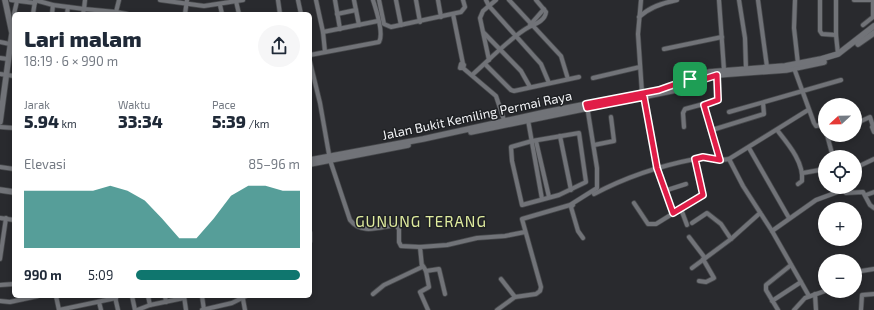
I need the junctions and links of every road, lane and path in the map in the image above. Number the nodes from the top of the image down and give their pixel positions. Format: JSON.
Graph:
{"nodes":[{"id":1,"x":5,"y":0,"type":"edge"},
{"id":2,"x":10,"y":0,"type":"edge"},
{"id":3,"x":85,"y":0,"type":"edge"},
{"id":4,"x":119,"y":0,"type":"edge"},
{"id":5,"x":160,"y":0,"type":"edge"},
{"id":6,"x":243,"y":0,"type":"edge"},
{"id":7,"x":278,"y":0,"type":"edge"},
{"id":8,"x":298,"y":0,"type":"edge"},
{"id":9,"x":316,"y":0,"type":"edge"},
{"id":10,"x":335,"y":0,"type":"edge"},
{"id":11,"x":354,"y":0,"type":"edge"},
{"id":12,"x":373,"y":0,"type":"edge"},
{"id":13,"x":379,"y":0,"type":"edge"},
{"id":14,"x":396,"y":0,"type":"edge"},
{"id":15,"x":416,"y":0,"type":"edge"},
{"id":16,"x":438,"y":0,"type":"edge"},
{"id":17,"x":463,"y":0,"type":"edge"},
{"id":18,"x":486,"y":0,"type":"edge"},
{"id":19,"x":496,"y":0,"type":"edge"},
{"id":20,"x":509,"y":0,"type":"edge"},
{"id":21,"x":536,"y":0,"type":"edge"},
{"id":22,"x":640,"y":0,"type":"edge"},
{"id":23,"x":677,"y":0,"type":"edge"},
{"id":24,"x":719,"y":0,"type":"edge"},
{"id":25,"x":739,"y":0,"type":"edge"},
{"id":26,"x":758,"y":0,"type":"edge"},
{"id":27,"x":795,"y":0,"type":"edge"},
{"id":28,"x":820,"y":0,"type":"edge"},
{"id":29,"x":836,"y":0,"type":"edge"},
{"id":30,"x":854,"y":0,"type":"edge"},
{"id":31,"x":872,"y":0,"type":"edge"},
{"id":32,"x":17,"y":1,"type":"edge"},
{"id":33,"x":35,"y":1,"type":"edge"},
{"id":34,"x":236,"y":1,"type":"junction"},
{"id":35,"x":187,"y":2,"type":"edge"},
{"id":36,"x":53,"y":5,"type":"junction"},
{"id":37,"x":220,"y":5,"type":"junction"},
{"id":38,"x":489,"y":6,"type":"junction"},
{"id":39,"x":68,"y":7,"type":"junction"},
{"id":40,"x":84,"y":9,"type":"junction"},
{"id":41,"x":356,"y":10,"type":"junction"},
{"id":42,"x":14,"y":12,"type":"edge"},
{"id":43,"x":33,"y":12,"type":"edge"},
{"id":44,"x":52,"y":12,"type":"edge"},
{"id":45,"x":67,"y":12,"type":"edge"},
{"id":46,"x":96,"y":12,"type":"edge"},
{"id":47,"x":116,"y":12,"type":"edge"},
{"id":48,"x":185,"y":12,"type":"edge"},
{"id":49,"x":222,"y":12,"type":"edge"},
{"id":50,"x":239,"y":12,"type":"edge"},
{"id":51,"x":280,"y":12,"type":"edge"},
{"id":52,"x":301,"y":12,"type":"edge"},
{"id":53,"x":337,"y":14,"type":"junction"},
{"id":54,"x":453,"y":14,"type":"junction"},
{"id":55,"x":442,"y":17,"type":"junction"},
{"id":56,"x":638,"y":17,"type":"junction"},
{"id":57,"x":11,"y":21,"type":"joint"},
{"id":58,"x":378,"y":21,"type":"junction"},
{"id":59,"x":420,"y":22,"type":"junction"},
{"id":60,"x":359,"y":25,"type":"junction"},
{"id":61,"x":401,"y":25,"type":"junction"},
{"id":62,"x":531,"y":25,"type":"junction"},
{"id":63,"x":863,"y":25,"type":"dead end"},
{"id":64,"x":874,"y":26,"type":"edge"},
{"id":65,"x":12,"y":27,"type":"edge"},
{"id":66,"x":340,"y":29,"type":"junction"},
{"id":67,"x":323,"y":32,"type":"junction"},
{"id":68,"x":874,"y":32,"type":"edge"},
{"id":69,"x":484,"y":33,"type":"junction"},
{"id":70,"x":516,"y":36,"type":"junction"},
{"id":71,"x":836,"y":36,"type":"junction"},
{"id":72,"x":12,"y":37,"type":"edge"},
{"id":73,"x":722,"y":37,"type":"junction"},
{"id":74,"x":0,"y":42,"type":"edge"},
{"id":75,"x":10,"y":44,"type":"junction"},
{"id":76,"x":501,"y":49,"type":"junction"},
{"id":77,"x":664,"y":49,"type":"dead end"},
{"id":78,"x":325,"y":52,"type":"junction"},
{"id":79,"x":838,"y":54,"type":"junction"},
{"id":80,"x":312,"y":55,"type":"edge"},
{"id":81,"x":0,"y":58,"type":"edge"},
{"id":82,"x":8,"y":59,"type":"junction"},
{"id":83,"x":487,"y":62,"type":"junction"},
{"id":84,"x":806,"y":64,"type":"junction"},
{"id":85,"x":796,"y":66,"type":"junction"},
{"id":86,"x":640,"y":67,"type":"junction"},
{"id":87,"x":767,"y":67,"type":"junction"},
{"id":88,"x":746,"y":69,"type":"junction"},
{"id":89,"x":312,"y":70,"type":"edge"},
{"id":90,"x":724,"y":70,"type":"junction"},
{"id":91,"x":3,"y":75,"type":"edge"},
{"id":92,"x":472,"y":75,"type":"junction"},
{"id":93,"x":717,"y":75,"type":"junction"},
{"id":94,"x":579,"y":77,"type":"dead end"},
{"id":95,"x":593,"y":78,"type":"dead end"},
{"id":96,"x":568,"y":79,"type":"junction"},
{"id":97,"x":840,"y":80,"type":"dead end"},
{"id":98,"x":691,"y":81,"type":"junction"},
{"id":99,"x":549,"y":83,"type":"junction"},
{"id":100,"x":530,"y":87,"type":"junction"},
{"id":101,"x":2,"y":91,"type":"edge"},
{"id":102,"x":802,"y":91,"type":"junction"},
{"id":103,"x":643,"y":95,"type":"junction"},
{"id":104,"x":763,"y":103,"type":"junction"},
{"id":105,"x":704,"y":105,"type":"junction"},
{"id":106,"x":586,"y":106,"type":"junction"},
{"id":107,"x":808,"y":110,"type":"junction"},
{"id":108,"x":729,"y":112,"type":"dead end"},
{"id":109,"x":611,"y":117,"type":"dead end"},
{"id":110,"x":528,"y":120,"type":"junction"},
{"id":111,"x":862,"y":121,"type":"edge"},
{"id":112,"x":0,"y":122,"type":"edge"},
{"id":113,"x":505,"y":123,"type":"junction"},
{"id":114,"x":818,"y":126,"type":"edge"},
{"id":115,"x":873,"y":126,"type":"edge"},
{"id":116,"x":0,"y":127,"type":"edge"},
{"id":117,"x":684,"y":127,"type":"dead end"},
{"id":118,"x":12,"y":128,"type":"edge"},
{"id":119,"x":712,"y":130,"type":"junction"},
{"id":120,"x":777,"y":130,"type":"junction"},
{"id":121,"x":874,"y":132,"type":"edge"},
{"id":122,"x":560,"y":136,"type":"junction"},
{"id":123,"x":534,"y":141,"type":"junction"},
{"id":124,"x":594,"y":145,"type":"junction"},
{"id":125,"x":748,"y":148,"type":"junction"},
{"id":126,"x":330,"y":158,"type":"junction"},
{"id":127,"x":695,"y":159,"type":"junction"},
{"id":128,"x":729,"y":159,"type":"junction"},
{"id":129,"x":874,"y":159,"type":"edge"},
{"id":130,"x":312,"y":160,"type":"edge"},
{"id":131,"x":720,"y":160,"type":"junction"},
{"id":132,"x":312,"y":163,"type":"edge"},
{"id":133,"x":862,"y":165,"type":"edge"},
{"id":134,"x":0,"y":167,"type":"edge"},
{"id":135,"x":657,"y":168,"type":"junction"},
{"id":136,"x":12,"y":169,"type":"edge"},
{"id":137,"x":542,"y":170,"type":"junction"},
{"id":138,"x":818,"y":170,"type":"edge"},
{"id":139,"x":537,"y":171,"type":"junction"},
{"id":140,"x":803,"y":173,"type":"junction"},
{"id":141,"x":686,"y":184,"type":"dead end"},
{"id":142,"x":798,"y":184,"type":"dead end"},
{"id":143,"x":0,"y":190,"type":"edge"},
{"id":144,"x":571,"y":190,"type":"junction"},
{"id":145,"x":664,"y":191,"type":"junction"},
{"id":146,"x":862,"y":191,"type":"edge"},
{"id":147,"x":12,"y":192,"type":"edge"},
{"id":148,"x":874,"y":192,"type":"edge"},
{"id":149,"x":0,"y":194,"type":"edge"},
{"id":150,"x":830,"y":194,"type":"edge"},
{"id":151,"x":866,"y":195,"type":"junction"},
{"id":152,"x":12,"y":196,"type":"edge"},
{"id":153,"x":549,"y":197,"type":"junction"},
{"id":154,"x":542,"y":199,"type":"junction"},
{"id":155,"x":634,"y":203,"type":"dead end"},
{"id":156,"x":874,"y":208,"type":"edge"},
{"id":157,"x":681,"y":209,"type":"junction"},
{"id":158,"x":673,"y":213,"type":"junction"},
{"id":159,"x":760,"y":213,"type":"junction"},
{"id":160,"x":0,"y":218,"type":"edge"},
{"id":161,"x":6,"y":218,"type":"junction"},
{"id":162,"x":789,"y":218,"type":"junction"},
{"id":163,"x":12,"y":220,"type":"edge"},
{"id":164,"x":692,"y":223,"type":"dead end"},
{"id":165,"x":687,"y":225,"type":"dead end"},
{"id":166,"x":772,"y":231,"type":"junction"},
{"id":167,"x":525,"y":232,"type":"junction"},
{"id":168,"x":689,"y":237,"type":"dead end"},
{"id":169,"x":583,"y":238,"type":"dead end"},
{"id":170,"x":731,"y":239,"type":"junction"},
{"id":171,"x":420,"y":247,"type":"junction"},
{"id":172,"x":704,"y":258,"type":"junction"},
{"id":173,"x":0,"y":259,"type":"edge"},
{"id":174,"x":791,"y":265,"type":"junction"},
{"id":175,"x":423,"y":266,"type":"junction"},
{"id":176,"x":692,"y":268,"type":"dead end"},
{"id":177,"x":874,"y":269,"type":"edge"},
{"id":178,"x":426,"y":271,"type":"junction"},
{"id":179,"x":862,"y":271,"type":"edge"},
{"id":180,"x":501,"y":279,"type":"dead end"},
{"id":181,"x":699,"y":281,"type":"dead end"},
{"id":182,"x":801,"y":282,"type":"junction"},
{"id":183,"x":12,"y":284,"type":"edge"},
{"id":184,"x":0,"y":285,"type":"edge"},
{"id":185,"x":818,"y":293,"type":"edge"},
{"id":186,"x":373,"y":294,"type":"dead end"},
{"id":187,"x":445,"y":294,"type":"dead end"},
{"id":188,"x":815,"y":294,"type":"junction"},
{"id":189,"x":874,"y":294,"type":"edge"},
{"id":190,"x":810,"y":296,"type":"junction"},
{"id":191,"x":515,"y":297,"type":"junction"},
{"id":192,"x":29,"y":298,"type":"edge"},
{"id":193,"x":56,"y":298,"type":"edge"},
{"id":194,"x":112,"y":298,"type":"edge"},
{"id":195,"x":115,"y":298,"type":"edge"},
{"id":196,"x":133,"y":298,"type":"edge"},
{"id":197,"x":148,"y":298,"type":"edge"},
{"id":198,"x":165,"y":298,"type":"edge"},
{"id":199,"x":180,"y":298,"type":"edge"},
{"id":200,"x":184,"y":298,"type":"edge"},
{"id":201,"x":202,"y":298,"type":"edge"},
{"id":202,"x":244,"y":298,"type":"edge"},
{"id":203,"x":0,"y":301,"type":"edge"},
{"id":204,"x":772,"y":301,"type":"junction"},
{"id":205,"x":99,"y":302,"type":"junction"},
{"id":206,"x":166,"y":302,"type":"junction"},
{"id":207,"x":150,"y":305,"type":"junction"},
{"id":208,"x":59,"y":310,"type":"edge"},
{"id":209,"x":101,"y":310,"type":"edge"},
{"id":210,"x":118,"y":310,"type":"edge"},
{"id":211,"x":136,"y":310,"type":"edge"},
{"id":212,"x":186,"y":310,"type":"edge"},
{"id":213,"x":203,"y":310,"type":"edge"},
{"id":214,"x":245,"y":310,"type":"edge"},
{"id":215,"x":428,"y":310,"type":"edge"},
{"id":216,"x":497,"y":310,"type":"edge"},
{"id":217,"x":778,"y":310,"type":"edge"},
{"id":218,"x":794,"y":310,"type":"edge"},
{"id":219,"x":816,"y":310,"type":"edge"},
{"id":220,"x":861,"y":310,"type":"edge"}],
"edges":[{"from":1,"to":57,"type":"street"},
{"from":2,"to":32,"type":"street"},
{"from":3,"to":40,"type":"street"},
{"from":4,"to":47,"type":"street"},
{"from":5,"to":35,"type":"street"},
{"from":6,"to":34,"type":"street"},
{"from":7,"to":51,"type":"street"},
{"from":8,"to":52,"type":"street"},
{"from":9,"to":67,"type":"street"},
{"from":10,"to":53,"type":"street"},
{"from":11,"to":41,"type":"street"},
{"from":12,"to":58,"type":"street"},
{"from":13,"to":61,"type":"street"},
{"from":14,"to":61,"type":"street"},
{"from":15,"to":59,"type":"street"},
{"from":16,"to":55,"type":"street"},
{"from":17,"to":54,"type":"street"},
{"from":18,"to":38,"type":"street"},
{"from":19,"to":38,"type":"street"},
{"from":20,"to":62,"type":"street"},
{"from":21,"to":62,"type":"street"},
{"from":22,"to":56,"type":"street"},
{"from":23,"to":56,"type":"street"},
{"from":24,"to":73,"type":"street"},
{"from":25,"to":88,"type":"street"},
{"from":26,"to":87,"type":"street"},
{"from":27,"to":85,"type":"street"},
{"from":28,"to":71,"type":"street"},
{"from":29,"to":71,"type":"street"},
{"from":30,"to":31,"type":"street"},
{"from":31,"to":63,"type":"street"},
{"from":32,"to":33,"type":"street"},
{"from":32,"to":42,"type":"street"},
{"from":33,"to":36,"type":"street"},
{"from":33,"to":43,"type":"street"},
{"from":34,"to":37,"type":"street"},
{"from":34,"to":50,"type":"street"},
{"from":35,"to":37,"type":"street"},
{"from":35,"to":48,"type":"street"},
{"from":36,"to":39,"type":"street"},
{"from":36,"to":44,"type":"street"},
{"from":37,"to":49,"type":"street"},
{"from":38,"to":69,"type":"street"},
{"from":38,"to":70,"type":"street"},
{"from":39,"to":40,"type":"street"},
{"from":39,"to":45,"type":"street"},
{"from":40,"to":46,"type":"street"},
{"from":41,"to":53,"type":"street"},
{"from":41,"to":60,"type":"street"},
{"from":53,"to":66,"type":"street"},
{"from":54,"to":55,"type":"street"},
{"from":54,"to":92,"type":"street"},
{"from":55,"to":59,"type":"street"},
{"from":56,"to":86,"type":"street"},
{"from":57,"to":65,"type":"street"},
{"from":58,"to":60,"type":"street"},
{"from":58,"to":78,"type":"street"},
{"from":59,"to":61,"type":"street"},
{"from":60,"to":66,"type":"street"},
{"from":62,"to":70,"type":"street"},
{"from":62,"to":96,"type":"street"},
{"from":64,"to":79,"type":"street","name":"Jalan Bukit Kemiling Permai Raya"},
{"from":66,"to":67,"type":"street"},
{"from":67,"to":78,"type":"street"},
{"from":68,"to":84,"type":"street","name":"Jalan Bukit Kemiling Permai Raya"},
{"from":69,"to":76,"type":"street"},
{"from":69,"to":83,"type":"street"},
{"from":70,"to":76,"type":"street"},
{"from":70,"to":99,"type":"street"},
{"from":71,"to":79,"type":"street"},
{"from":72,"to":75,"type":"street"},
{"from":73,"to":77,"type":"street"},
{"from":73,"to":90,"type":"street"},
{"from":74,"to":75,"type":"street"},
{"from":75,"to":82,"type":"street"},
{"from":76,"to":83,"type":"street"},
{"from":76,"to":100,"type":"street"},
{"from":78,"to":80,"type":"street"},
{"from":79,"to":84,"type":"street","name":"Jalan Bukit Kemiling Permai Raya"},
{"from":81,"to":82,"type":"street"},
{"from":82,"to":91,"type":"street"},
{"from":83,"to":92,"type":"street"},
{"from":83,"to":100,"type":"street"},
{"from":84,"to":85,"type":"street","name":"Jalan Bukit Kemiling Permai Raya"},
{"from":85,"to":87,"type":"street","name":"Jalan Bukit Kemiling Permai Raya"},
{"from":85,"to":93,"type":"street","name":"Jalan Bukit Kemiling Permai Raya"},
{"from":85,"to":102,"type":"street"},
{"from":86,"to":95,"type":"street"},
{"from":86,"to":103,"type":"street"},
{"from":87,"to":88,"type":"street","name":"Jalan Bukit Kemiling Permai Raya"},
{"from":88,"to":90,"type":"street","name":"Jalan Bukit Kemiling Permai Raya"},
{"from":89,"to":126,"type":"street"},
{"from":90,"to":98,"type":"street","name":"Jalan Bukit Kemiling Permai Raya"},
{"from":91,"to":101,"type":"street"},
{"from":92,"to":113,"type":"street"},
{"from":93,"to":98,"type":"street","name":"Jalan Bukit Kemiling Permai Raya"},
{"from":93,"to":105,"type":"street"},
{"from":94,"to":96,"type":"street"},
{"from":96,"to":99,"type":"street"},
{"from":97,"to":102,"type":"street"},
{"from":98,"to":103,"type":"street","name":"Jalan Bukit Kemiling Permai Raya"},
{"from":99,"to":100,"type":"street"},
{"from":101,"to":112,"type":"street"},
{"from":102,"to":104,"type":"street"},
{"from":102,"to":107,"type":"street"},
{"from":103,"to":106,"type":"street","name":"Jalan Bukit Kemiling Permai Raya"},
{"from":103,"to":135,"type":"street"},
{"from":104,"to":108,"type":"street"},
{"from":104,"to":119,"type":"street"},
{"from":105,"to":117,"type":"street"},
{"from":105,"to":119,"type":"street"},
{"from":106,"to":110,"type":"street","name":"Jalan Bukit Kemiling Permai Raya"},
{"from":106,"to":113,"type":"street","name":"Jalan Bukit Kemiling Permai Raya"},
{"from":106,"to":124,"type":"street"},
{"from":107,"to":114,"type":"street"},
{"from":107,"to":120,"type":"street"},
{"from":109,"to":124,"type":"street"},
{"from":110,"to":113,"type":"street","name":"Jalan Bukit Kemiling Permai Raya"},
{"from":110,"to":123,"type":"street"},
{"from":111,"to":115,"type":"street"},
{"from":113,"to":126,"type":"street","name":"Jalan Bukit Kemiling Permai Raya"},
{"from":115,"to":121,"type":"street"},
{"from":116,"to":118,"type":"street"},
{"from":119,"to":131,"type":"street"},
{"from":120,"to":125,"type":"street"},
{"from":120,"to":140,"type":"street"},
{"from":122,"to":123,"type":"street"},
{"from":122,"to":144,"type":"street"},
{"from":122,"to":144,"type":"street"},
{"from":123,"to":137,"type":"street"},
{"from":123,"to":139,"type":"street"},
{"from":123,"to":154,"type":"street"},
{"from":124,"to":167,"type":"street"},
{"from":125,"to":128,"type":"street"},
{"from":125,"to":162,"type":"street"},
{"from":126,"to":130,"type":"street","name":"Jalan Bukit Kemiling Permai Raya"},
{"from":126,"to":132,"type":"street","name":"Jalan Bukit Kemiling Permai Raya"},
{"from":126,"to":171,"type":"street"},
{"from":127,"to":131,"type":"street"},
{"from":127,"to":135,"type":"street"},
{"from":127,"to":157,"type":"street"},
{"from":128,"to":131,"type":"street"},
{"from":128,"to":159,"type":"street"},
{"from":129,"to":133,"type":"street"},
{"from":134,"to":136,"type":"street"},
{"from":135,"to":145,"type":"street"},
{"from":135,"to":169,"type":"street"},
{"from":137,"to":139,"type":"street"},
{"from":137,"to":153,"type":"street"},
{"from":138,"to":140,"type":"street"},
{"from":139,"to":154,"type":"street"},
{"from":140,"to":142,"type":"street"},
{"from":141,"to":145,"type":"street"},
{"from":143,"to":147,"type":"street"},
{"from":144,"to":153,"type":"street"},
{"from":145,"to":158,"type":"street"},
{"from":146,"to":151,"type":"street"},
{"from":148,"to":151,"type":"street"},
{"from":149,"to":152,"type":"street"},
{"from":150,"to":162,"type":"street"},
{"from":151,"to":156,"type":"street"},
{"from":153,"to":154,"type":"street"},
{"from":155,"to":158,"type":"street"},
{"from":157,"to":158,"type":"street"},
{"from":157,"to":165,"type":"street"},
{"from":159,"to":166,"type":"street"},
{"from":159,"to":170,"type":"street"},
{"from":160,"to":161,"type":"street"},
{"from":161,"to":163,"type":"street"},
{"from":161,"to":173,"type":"street"},
{"from":162,"to":166,"type":"street"},
{"from":164,"to":170,"type":"street"},
{"from":166,"to":174,"type":"street"},
{"from":167,"to":171,"type":"street"},
{"from":167,"to":191,"type":"street"},
{"from":168,"to":172,"type":"street"},
{"from":170,"to":172,"type":"street"},
{"from":171,"to":175,"type":"street"},
{"from":172,"to":176,"type":"street"},
{"from":172,"to":181,"type":"street"},
{"from":174,"to":182,"type":"street"},
{"from":174,"to":204,"type":"street"},
{"from":175,"to":178,"type":"street"},
{"from":175,"to":186,"type":"street"},
{"from":177,"to":179,"type":"street"},
{"from":178,"to":187,"type":"street"},
{"from":178,"to":215,"type":"street"},
{"from":180,"to":191,"type":"street"},
{"from":182,"to":190,"type":"street"},
{"from":182,"to":204,"type":"street"},
{"from":183,"to":184,"type":"street"},
{"from":185,"to":188,"type":"street"},
{"from":188,"to":190,"type":"street"},
{"from":188,"to":219,"type":"street"},
{"from":189,"to":220,"type":"street"},
{"from":190,"to":218,"type":"street"},
{"from":191,"to":216,"type":"street"},
{"from":192,"to":203,"type":"street"},
{"from":193,"to":208,"type":"street"},
{"from":194,"to":205,"type":"street"},
{"from":195,"to":210,"type":"street"},
{"from":196,"to":211,"type":"street"},
{"from":197,"to":207,"type":"street"},
{"from":198,"to":206,"type":"street"},
{"from":199,"to":206,"type":"street"},
{"from":200,"to":212,"type":"street"},
{"from":201,"to":213,"type":"street"},
{"from":202,"to":213,"type":"street"},
{"from":202,"to":214,"type":"street"},
{"from":204,"to":217,"type":"street"},
{"from":205,"to":208,"type":"street"},
{"from":205,"to":209,"type":"street"},
{"from":206,"to":207,"type":"street"},
{"from":207,"to":211,"type":"street"}]}
